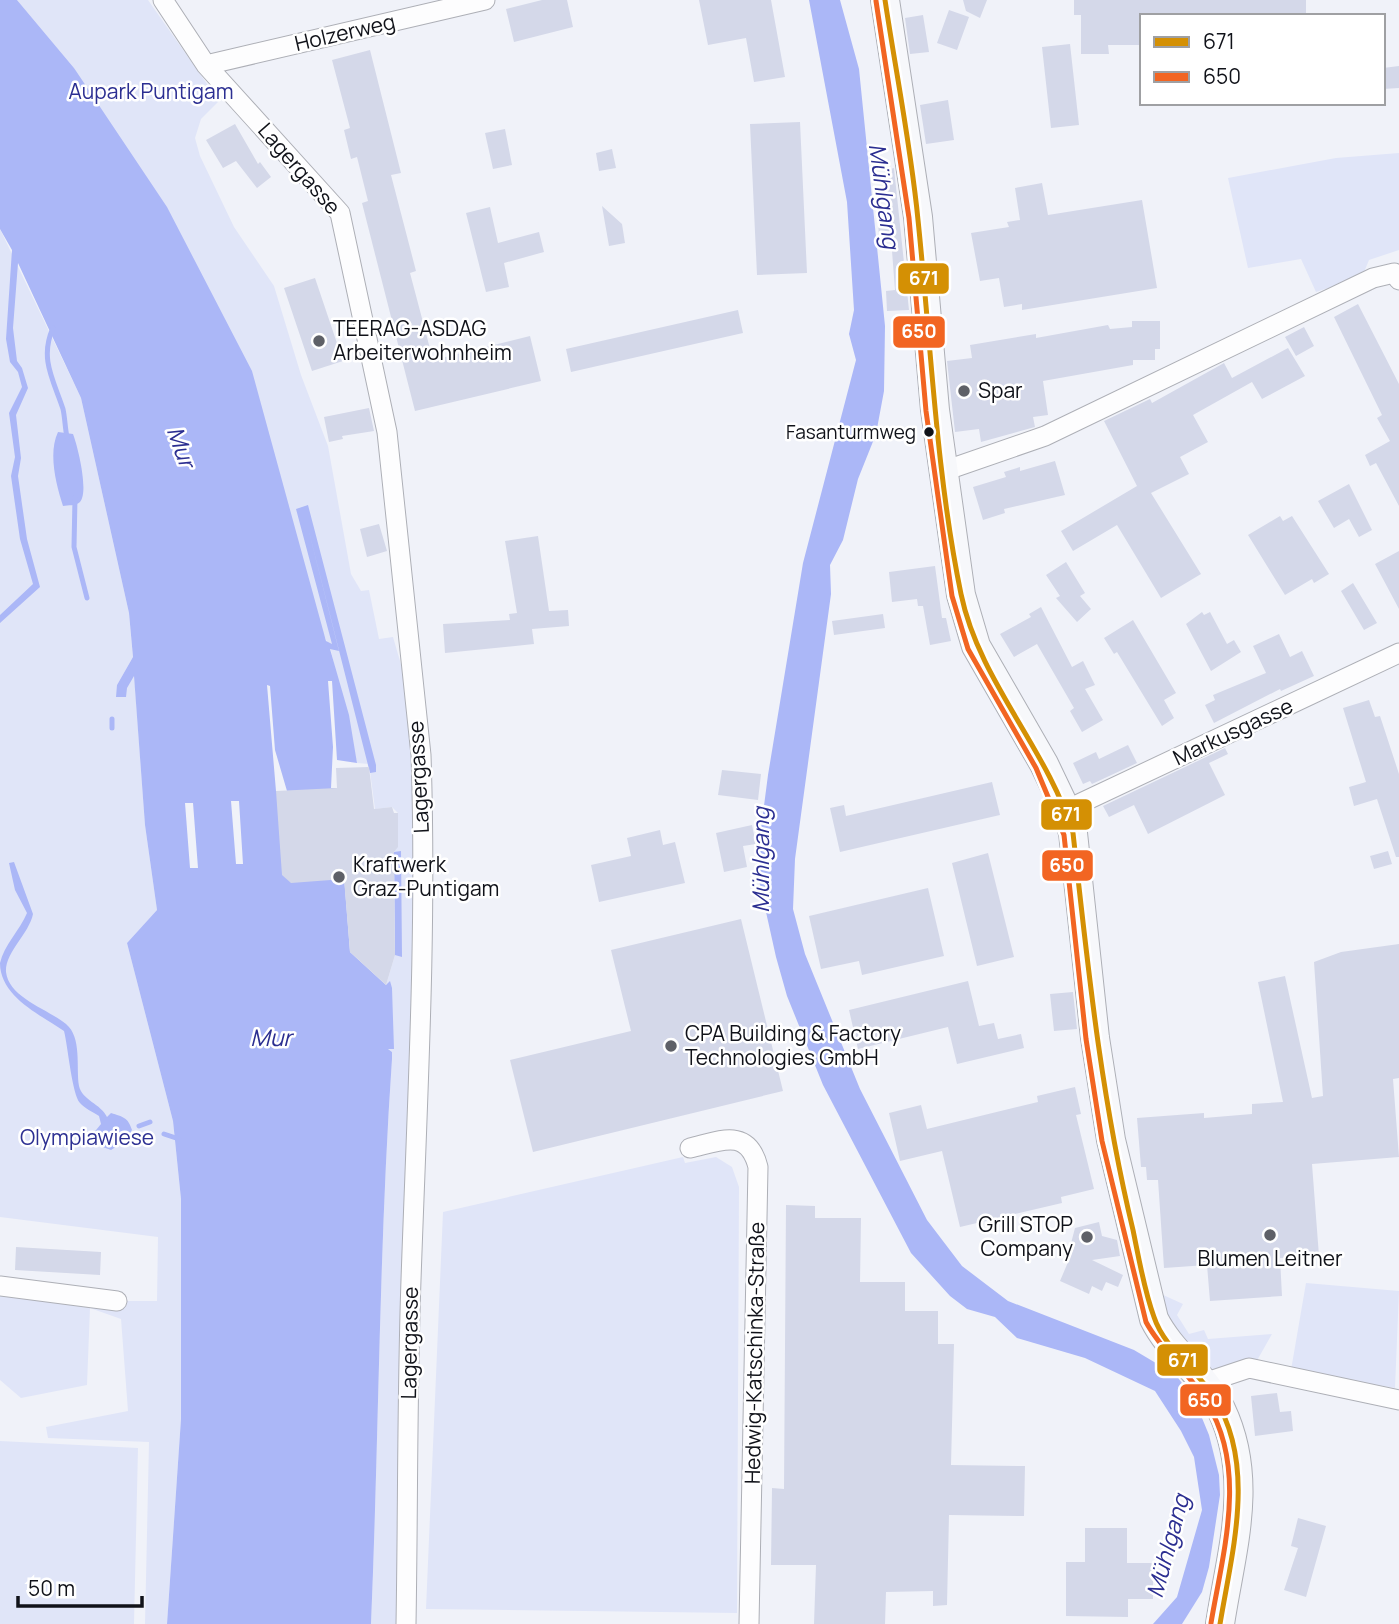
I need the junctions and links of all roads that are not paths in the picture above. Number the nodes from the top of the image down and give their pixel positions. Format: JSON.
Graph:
{"nodes":[{"id":1,"x":163,"y":0,"type":"edge"},
{"id":2,"x":485,"y":0,"type":"edge"},
{"id":3,"x":886,"y":0,"type":"edge"},
{"id":4,"x":206,"y":65,"type":"junction"},
{"id":5,"x":1399,"y":279,"type":"edge"},
{"id":6,"x":944,"y":471,"type":"junction"},
{"id":7,"x":1399,"y":653,"type":"edge"},
{"id":8,"x":1066,"y":810,"type":"junction"},
{"id":9,"x":690,"y":1148,"type":"dead end"},
{"id":10,"x":0,"y":1286,"type":"edge"},
{"id":11,"x":117,"y":1301,"type":"dead end"},
{"id":12,"x":1204,"y":1383,"type":"junction"},
{"id":13,"x":1399,"y":1400,"type":"edge"},
{"id":14,"x":406,"y":1624,"type":"edge"},
{"id":15,"x":749,"y":1624,"type":"edge"},
{"id":16,"x":1220,"y":1624,"type":"edge"}],
"edges":[{"from":1,"to":4,"type":"street","name":"Lagergasse"},
{"from":2,"to":4,"type":"street","name":"Holzerweg"},
{"from":3,"to":6,"type":"main road"},
{"from":4,"to":14,"type":"street","name":"Lagergasse"},
{"from":5,"to":6,"type":"street"},
{"from":6,"to":8,"type":"main road"},
{"from":7,"to":8,"type":"street","name":"Markusgasse"},
{"from":8,"to":12,"type":"main road"},
{"from":9,"to":15,"type":"street","name":"Hedwig-Katschinka-Straße"},
{"from":10,"to":11,"type":"street"},
{"from":12,"to":13,"type":"street"},
{"from":12,"to":16,"type":"main road"}]}
